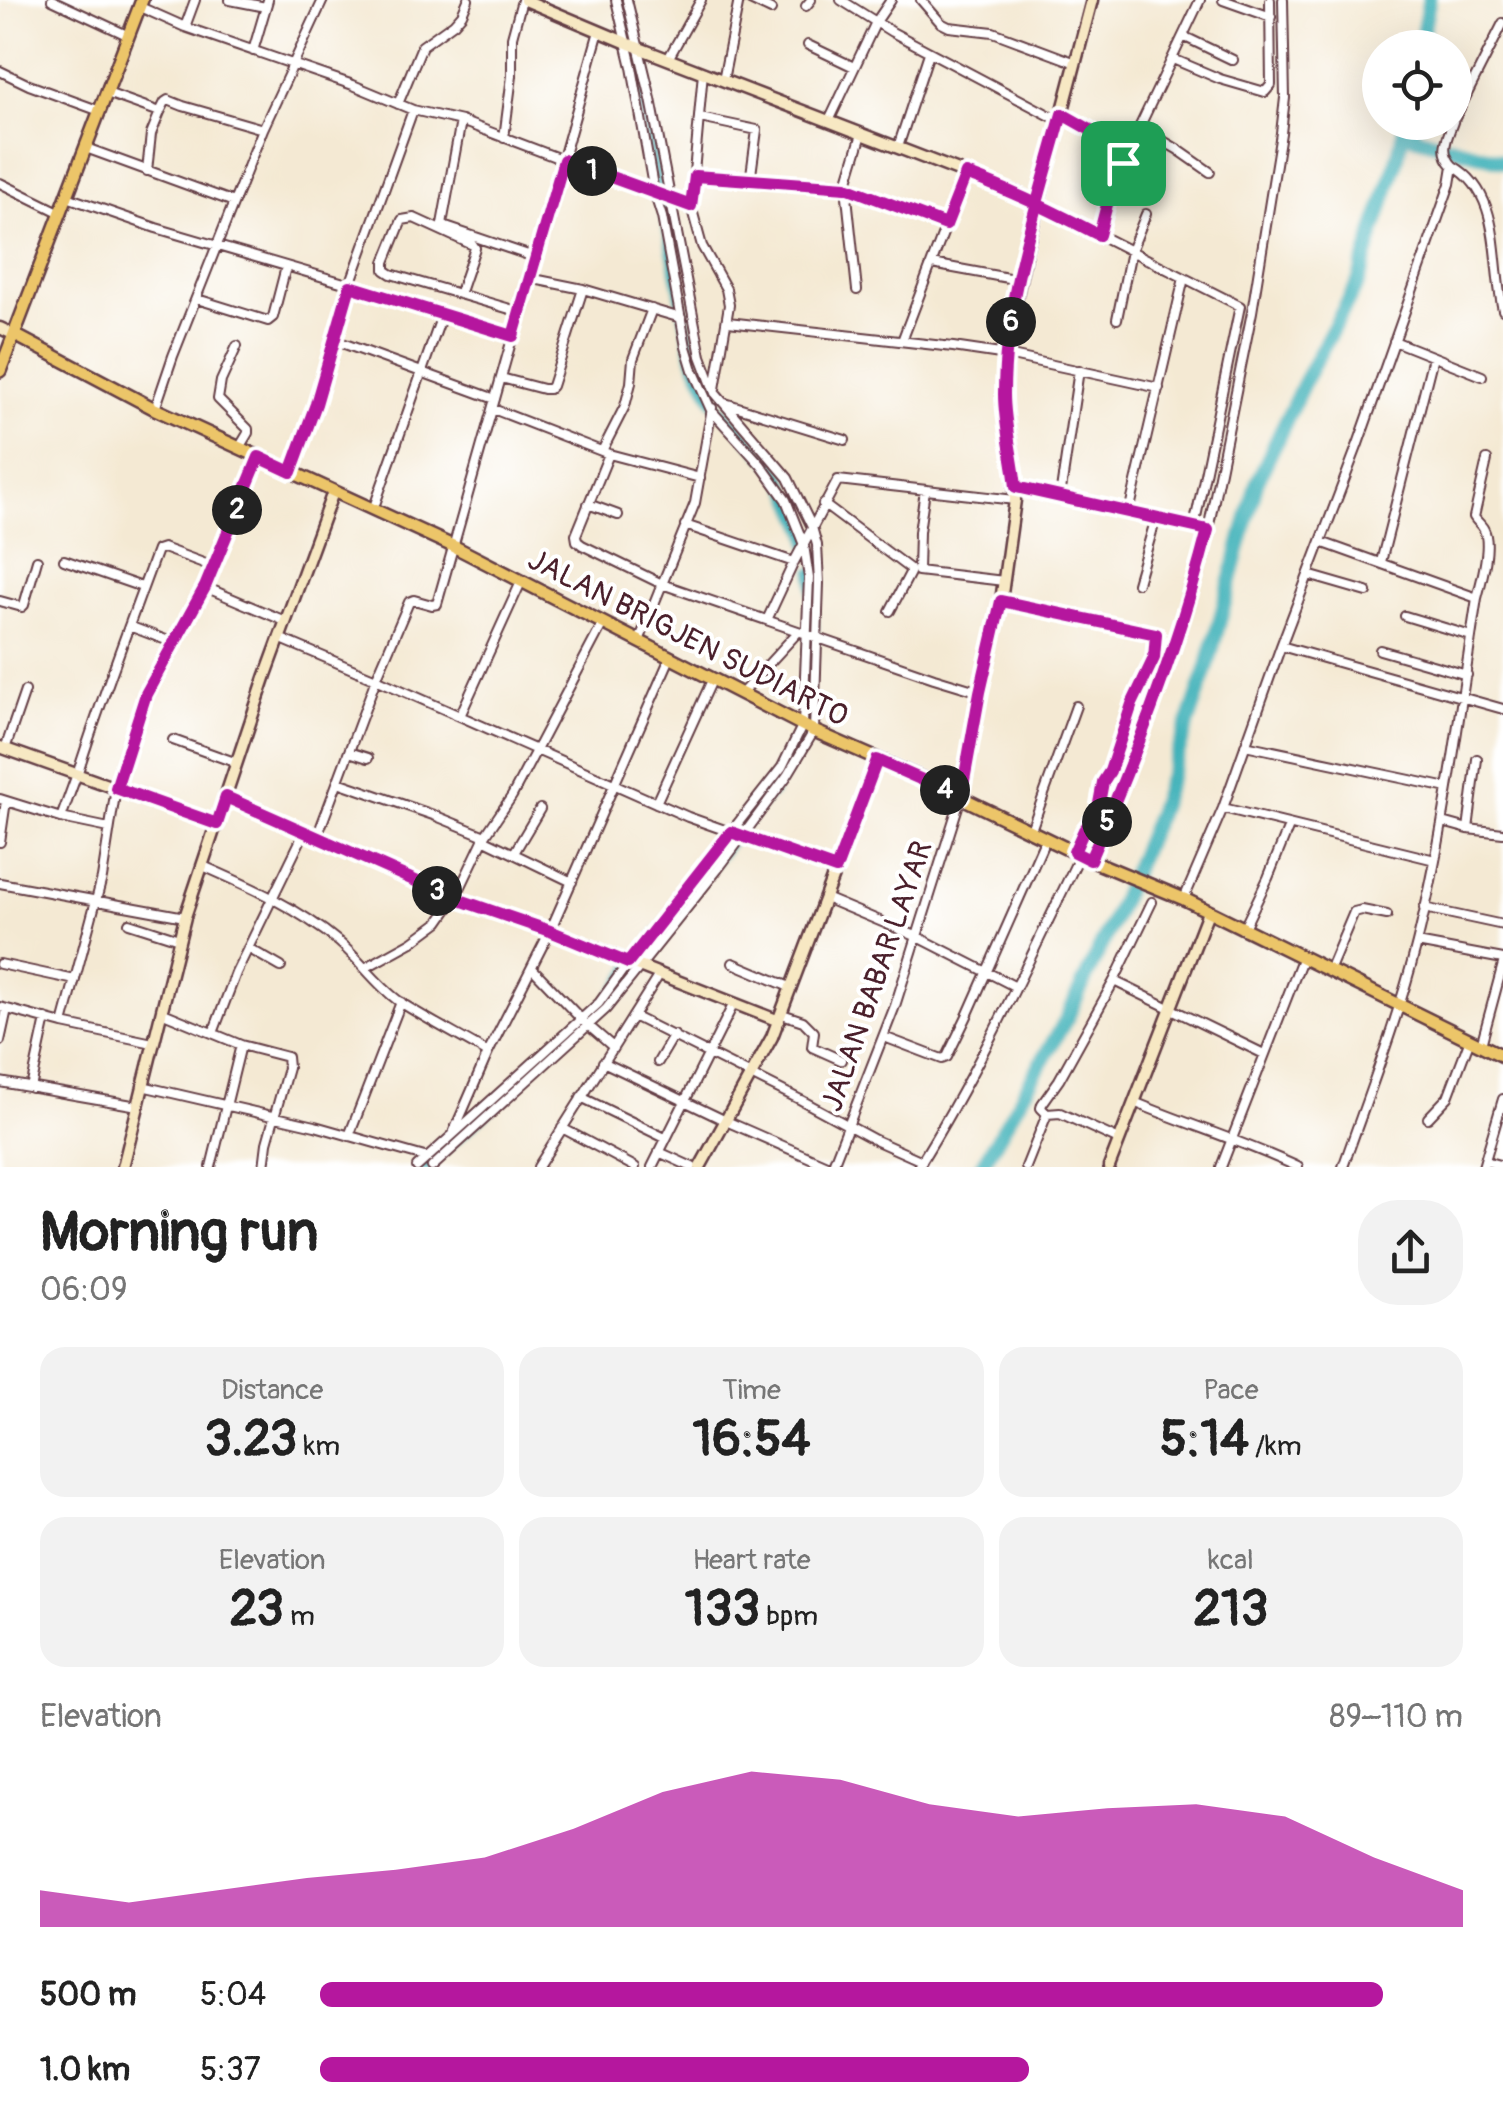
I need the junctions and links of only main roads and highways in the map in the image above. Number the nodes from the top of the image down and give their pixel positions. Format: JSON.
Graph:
{"nodes":[{"id":1,"x":524,"y":0,"type":"edge"},
{"id":2,"x":1092,"y":0,"type":"edge"},
{"id":3,"x":141,"y":4,"type":"edge"},
{"id":4,"x":1038,"y":204,"type":"junction"},
{"id":5,"x":0,"y":328,"type":"edge"},
{"id":6,"x":15,"y":335,"type":"junction"},
{"id":7,"x":0,"y":371,"type":"edge"},
{"id":8,"x":333,"y":492,"type":"junction"},
{"id":9,"x":2,"y":748,"type":"edge"},
{"id":10,"x":877,"y":760,"type":"junction"},
{"id":11,"x":226,"y":797,"type":"junction"},
{"id":12,"x":961,"y":797,"type":"junction"},
{"id":13,"x":217,"y":824,"type":"junction"},
{"id":14,"x":1208,"y":912,"type":"junction"},
{"id":15,"x":781,"y":1017,"type":"junction"},
{"id":16,"x":1503,"y":1056,"type":"edge"},
{"id":17,"x":123,"y":1167,"type":"edge"},
{"id":18,"x":700,"y":1167,"type":"edge"},
{"id":19,"x":1109,"y":1167,"type":"edge"}],
"edges":[{"from":1,"to":4,"type":"main road"},
{"from":2,"to":4,"type":"main road"},
{"from":3,"to":6,"type":"main road"},
{"from":4,"to":12,"type":"main road"},
{"from":5,"to":6,"type":"main road"},
{"from":6,"to":7,"type":"main road"},
{"from":6,"to":8,"type":"main road","name":"JALAN BRIGJEN SUDIARTO"},
{"from":8,"to":10,"type":"main road","name":"JALAN BRIGJEN SUDIARTO"},
{"from":8,"to":11,"type":"main road"},
{"from":9,"to":13,"type":"main road"},
{"from":10,"to":12,"type":"main road","name":"JALAN BRIGJEN SUDIARTO"},
{"from":10,"to":15,"type":"main road"},
{"from":11,"to":13,"type":"main road"},
{"from":11,"to":15,"type":"main road"},
{"from":12,"to":14,"type":"main road","name":"JALAN BRIGJEN SUDIARTO"},
{"from":13,"to":17,"type":"main road"},
{"from":14,"to":16,"type":"main road","name":"JALAN BRIGJEN SUDIARTO"},
{"from":14,"to":19,"type":"main road"},
{"from":15,"to":18,"type":"main road"}]}
